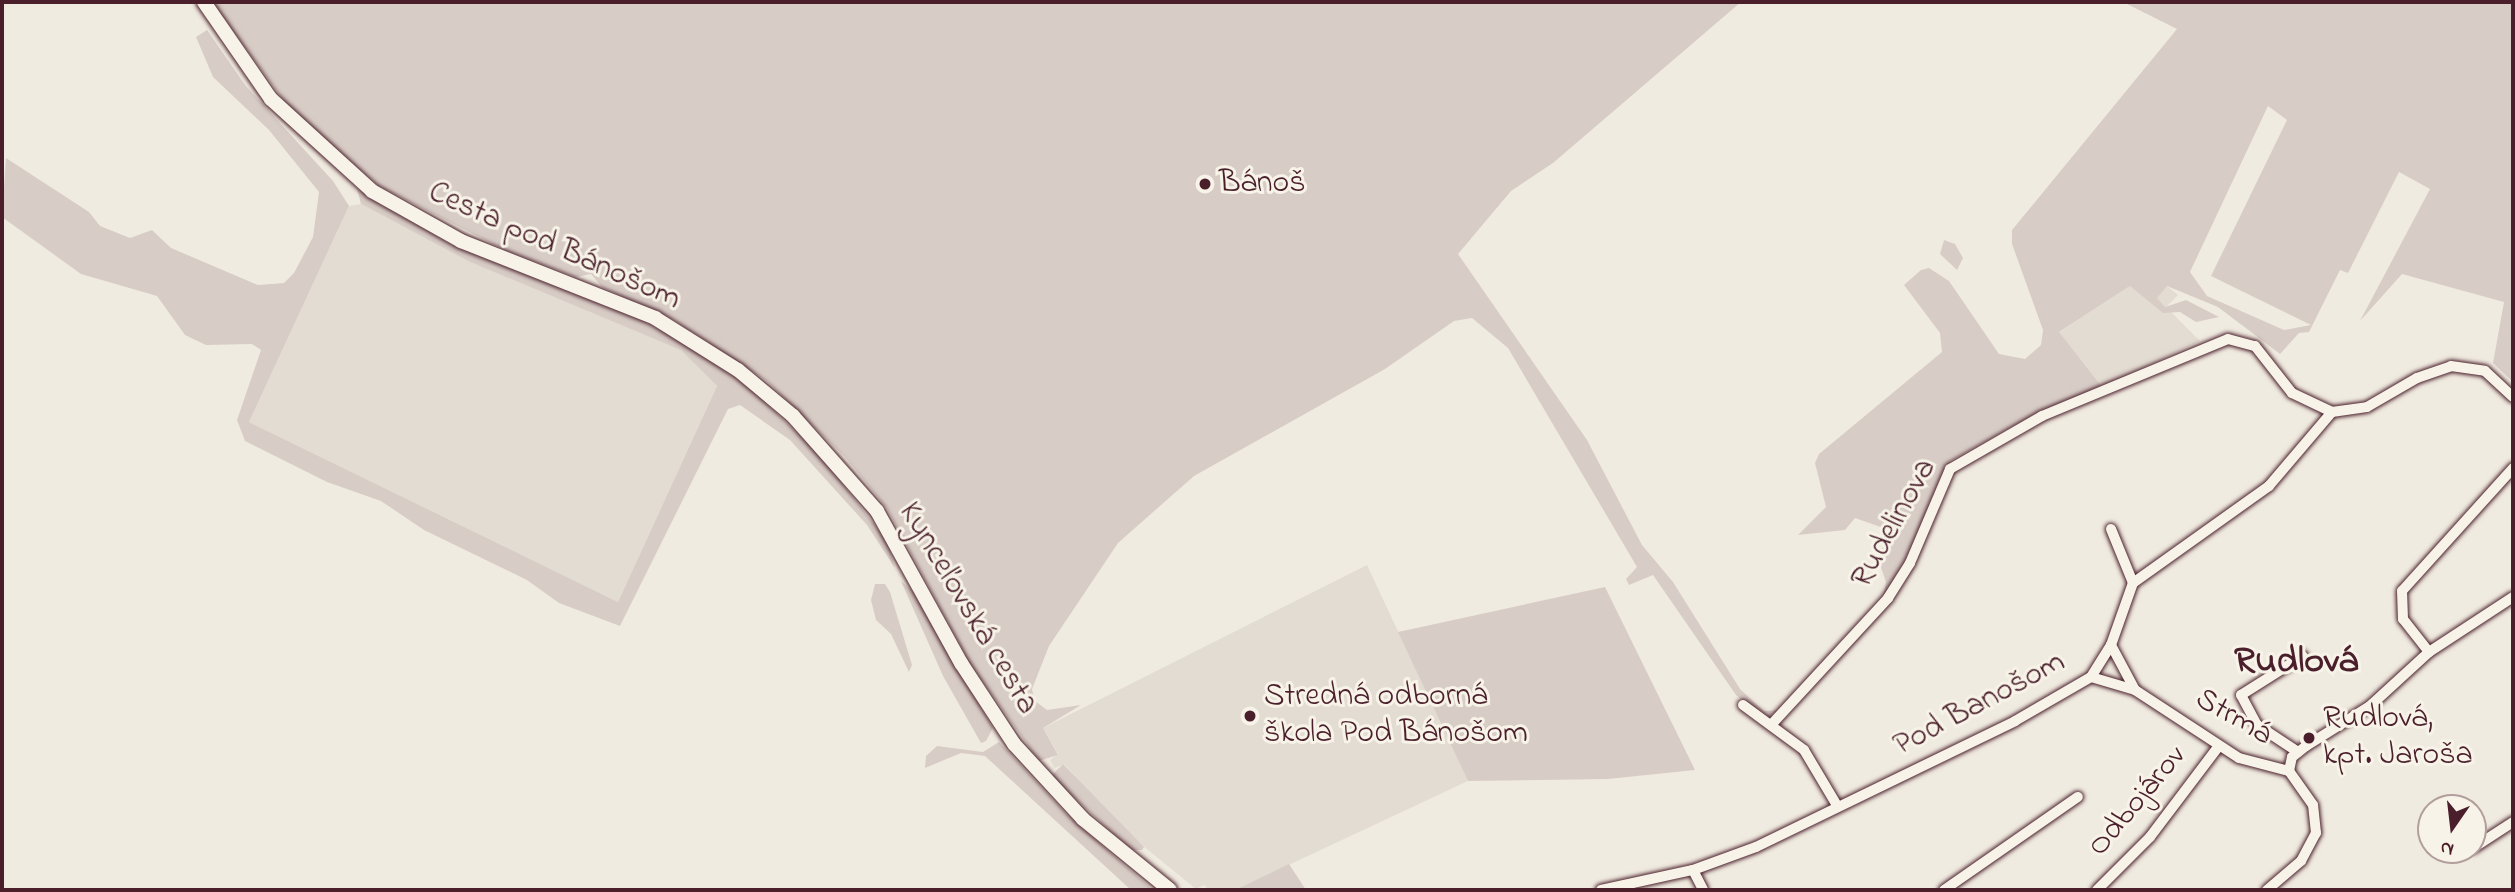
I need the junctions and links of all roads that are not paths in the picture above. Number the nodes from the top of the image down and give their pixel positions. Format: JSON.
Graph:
{"nodes":[{"id":1,"x":204,"y":2,"type":"edge"},
{"id":2,"x":717,"y":355,"type":"joint"},
{"id":3,"x":2513,"y":397,"type":"edge"},
{"id":4,"x":2332,"y":412,"type":"junction"},
{"id":5,"x":2513,"y":468,"type":"edge"},
{"id":6,"x":2111,"y":530,"type":"dead end"},
{"id":7,"x":2133,"y":583,"type":"junction"},
{"id":8,"x":2513,"y":597,"type":"edge"},
{"id":9,"x":2111,"y":645,"type":"junction"},
{"id":10,"x":2429,"y":652,"type":"junction"},
{"id":11,"x":2303,"y":656,"type":"dead end"},
{"id":12,"x":2091,"y":677,"type":"junction"},
{"id":13,"x":2135,"y":690,"type":"junction"},
{"id":14,"x":1743,"y":705,"type":"dead end"},
{"id":15,"x":1771,"y":725,"type":"junction"},
{"id":16,"x":2218,"y":747,"type":"junction"},
{"id":17,"x":2298,"y":752,"type":"junction"},
{"id":18,"x":2289,"y":771,"type":"junction"},
{"id":19,"x":2078,"y":797,"type":"dead end"},
{"id":20,"x":1838,"y":807,"type":"junction"},
{"id":21,"x":2513,"y":822,"type":"edge"},
{"id":22,"x":2487,"y":839,"type":"edge"},
{"id":23,"x":1693,"y":870,"type":"junction"},
{"id":24,"x":1170,"y":890,"type":"edge"},
{"id":25,"x":1601,"y":890,"type":"edge"},
{"id":26,"x":1703,"y":890,"type":"edge"},
{"id":27,"x":1944,"y":890,"type":"edge"},
{"id":28,"x":2097,"y":890,"type":"edge"},
{"id":29,"x":2267,"y":890,"type":"edge"}],
"edges":[{"from":1,"to":2,"type":"street","name":"Cesta pod Bánošom"},
{"from":2,"to":24,"type":"street","name":"Kynceľovská cesta"},
{"from":3,"to":4,"type":"street"},
{"from":4,"to":7,"type":"street"},
{"from":4,"to":15,"type":"street","name":"Rudelinova"},
{"from":5,"to":10,"type":"street"},
{"from":6,"to":7,"type":"street"},
{"from":7,"to":9,"type":"street","name":"Pod Banošom"},
{"from":8,"to":10,"type":"street"},
{"from":9,"to":12,"type":"street","name":"Pod Banošom"},
{"from":9,"to":13,"type":"street","name":"Strmá"},
{"from":10,"to":17,"type":"street"},
{"from":11,"to":17,"type":"street"},
{"from":12,"to":13,"type":"street","name":"Strmá"},
{"from":12,"to":20,"type":"street","name":"Pod Banošom"},
{"from":13,"to":16,"type":"street","name":"Strmá"},
{"from":14,"to":15,"type":"street"},
{"from":15,"to":20,"type":"street"},
{"from":16,"to":18,"type":"street","name":"Strmá"},
{"from":16,"to":28,"type":"street","name":"Odbojárov"},
{"from":17,"to":18,"type":"street"},
{"from":18,"to":29,"type":"street","name":"Strmá"},
{"from":19,"to":27,"type":"street"},
{"from":20,"to":23,"type":"street","name":"Pod Banošom"},
{"from":21,"to":22,"type":"street"},
{"from":23,"to":25,"type":"street","name":"Pod Banošom"},
{"from":23,"to":26,"type":"street"}]}
